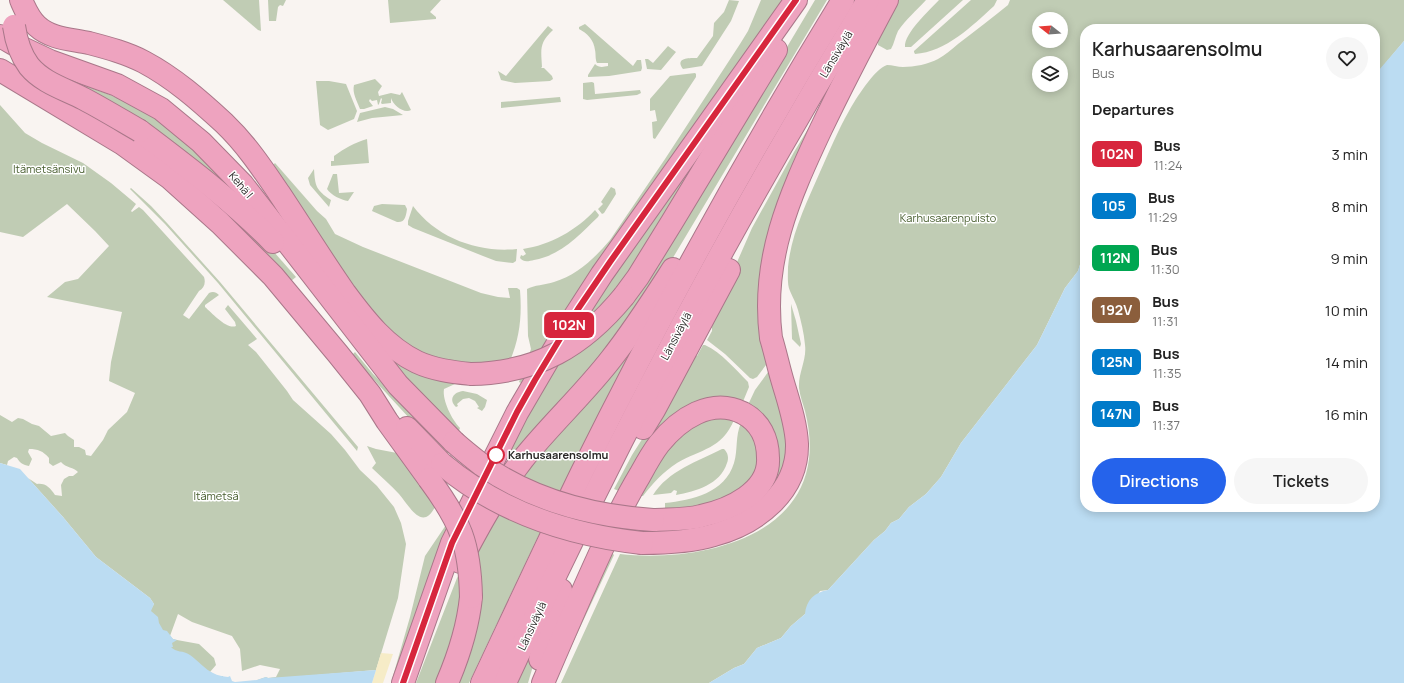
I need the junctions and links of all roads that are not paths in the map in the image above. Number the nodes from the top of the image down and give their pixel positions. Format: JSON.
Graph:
{"nodes":[{"id":1,"x":14,"y":0,"type":"edge"},
{"id":2,"x":21,"y":0,"type":"edge"},
{"id":3,"x":796,"y":0,"type":"edge"},
{"id":4,"x":807,"y":0,"type":"edge"},
{"id":5,"x":844,"y":0,"type":"edge"},
{"id":6,"x":868,"y":0,"type":"edge"},
{"id":7,"x":887,"y":0,"type":"edge"},
{"id":8,"x":7,"y":31,"type":"edge"},
{"id":9,"x":0,"y":70,"type":"edge"},
{"id":10,"x":161,"y":109,"type":"junction"},
{"id":11,"x":750,"y":158,"type":"junction"},
{"id":12,"x":766,"y":174,"type":"junction"},
{"id":13,"x":298,"y":256,"type":"junction"},
{"id":14,"x":324,"y":263,"type":"junction"},
{"id":15,"x":436,"y":471,"type":"junction"},
{"id":16,"x":403,"y":683,"type":"edge"},
{"id":17,"x":410,"y":683,"type":"edge"},
{"id":18,"x":447,"y":683,"type":"edge"},
{"id":19,"x":482,"y":683,"type":"edge"},
{"id":20,"x":505,"y":683,"type":"edge"},
{"id":21,"x":533,"y":683,"type":"edge"},
{"id":22,"x":543,"y":683,"type":"edge"}],
"edges":[{"from":1,"to":8,"type":"highway"},
{"from":2,"to":14,"type":"highway"},
{"from":3,"to":16,"type":"highway"},
{"from":4,"to":14,"type":"highway","bridge":true},
{"from":5,"to":11,"type":"highway","name":"Länsiväylä"},
{"from":6,"to":12,"type":"highway","name":"Länsiväylä"},
{"from":7,"to":15,"type":"highway","bridge":true},
{"from":8,"to":10,"type":"highway","name":"Kehä I"},
{"from":8,"to":13,"type":"highway","bridge":true},
{"from":9,"to":15,"type":"highway"},
{"from":10,"to":13,"type":"highway","name":"Kehä I"},
{"from":10,"to":14,"type":"highway"},
{"from":11,"to":17,"type":"highway"},
{"from":11,"to":19,"type":"highway","name":"Länsiväylä"},
{"from":12,"to":20,"type":"highway","name":"Länsiväylä"},
{"from":12,"to":21,"type":"highway"},
{"from":13,"to":22,"type":"highway","name":"Kehä I","bridge":true},
{"from":15,"to":18,"type":"highway","bridge":true}]}
